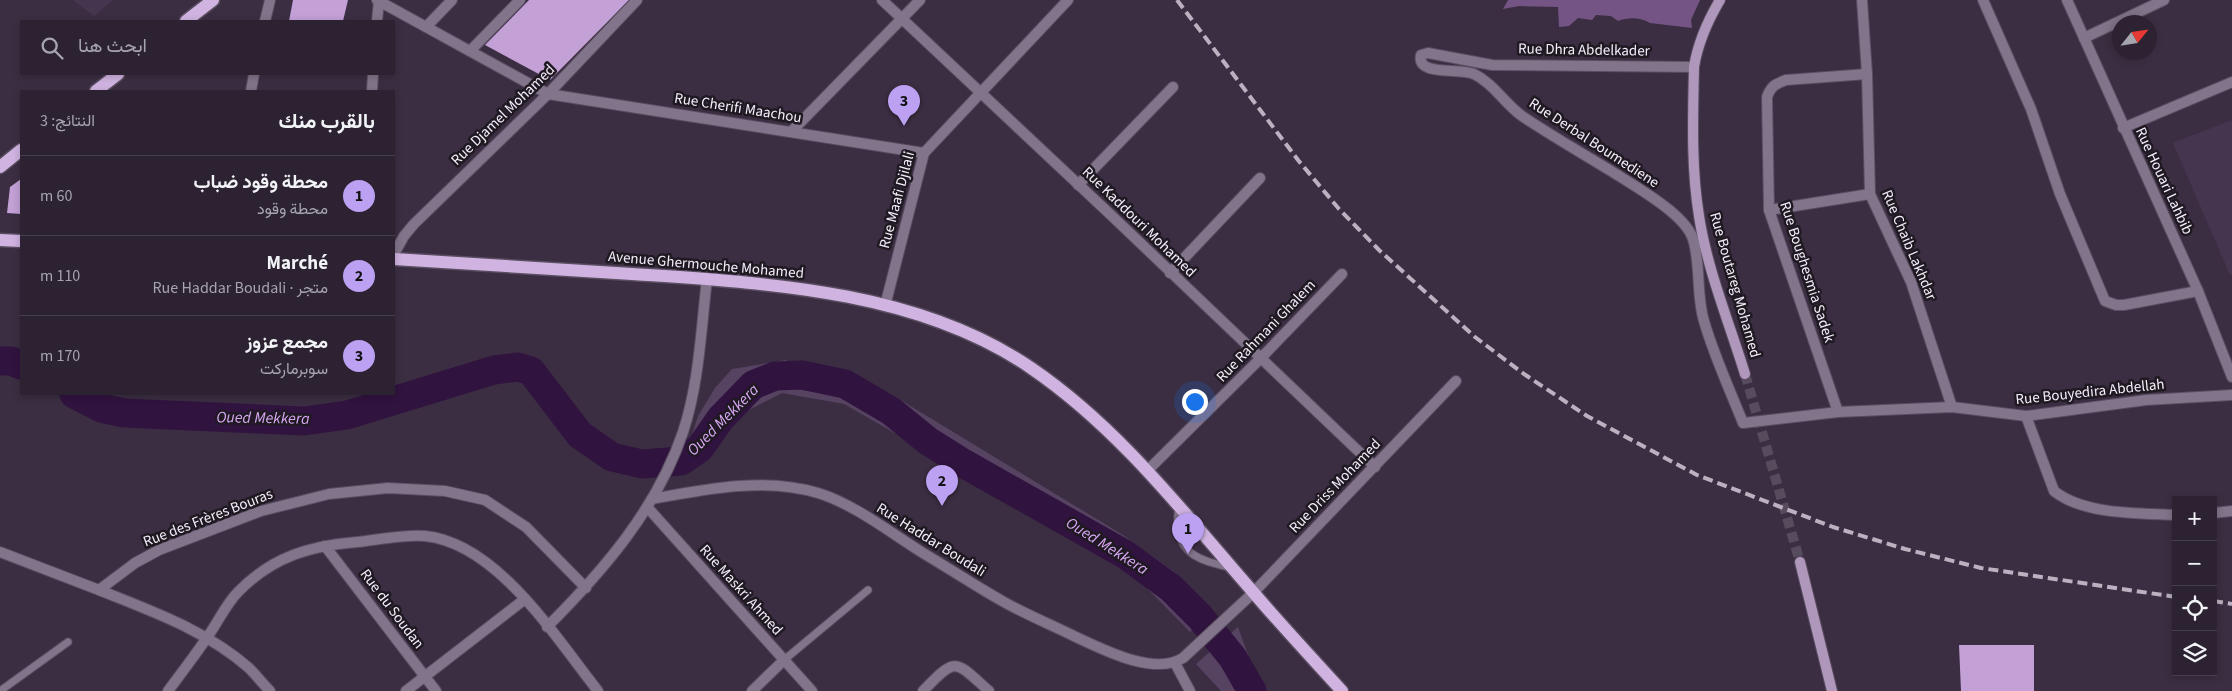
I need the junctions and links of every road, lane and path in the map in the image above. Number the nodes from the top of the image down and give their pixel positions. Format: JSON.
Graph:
{"nodes":[{"id":1,"x":213,"y":0,"type":"edge"},
{"id":2,"x":270,"y":0,"type":"edge"},
{"id":3,"x":452,"y":0,"type":"edge"},
{"id":4,"x":520,"y":0,"type":"edge"},
{"id":5,"x":637,"y":0,"type":"edge"},
{"id":6,"x":882,"y":0,"type":"edge"},
{"id":7,"x":920,"y":0,"type":"edge"},
{"id":8,"x":1068,"y":0,"type":"edge"},
{"id":9,"x":1720,"y":0,"type":"edge"},
{"id":10,"x":1862,"y":0,"type":"edge"},
{"id":11,"x":1983,"y":0,"type":"edge"},
{"id":12,"x":2066,"y":0,"type":"edge"},
{"id":13,"x":2164,"y":0,"type":"edge"},
{"id":14,"x":378,"y":1,"type":"edge"},
{"id":15,"x":903,"y":19,"type":"junction"},
{"id":16,"x":187,"y":20,"type":"edge"},
{"id":17,"x":265,"y":20,"type":"edge"},
{"id":18,"x":377,"y":20,"type":"edge"},
{"id":19,"x":426,"y":27,"type":"junction"},
{"id":20,"x":2084,"y":38,"type":"junction"},
{"id":21,"x":470,"y":51,"type":"junction"},
{"id":22,"x":1492,"y":65,"type":"junction"},
{"id":23,"x":1694,"y":66,"type":"junction"},
{"id":24,"x":1473,"y":74,"type":"joint"},
{"id":25,"x":1867,"y":74,"type":"junction"},
{"id":26,"x":117,"y":75,"type":"edge"},
{"id":27,"x":254,"y":75,"type":"edge"},
{"id":28,"x":373,"y":75,"type":"edge"},
{"id":29,"x":1485,"y":82,"type":"junction"},
{"id":30,"x":2232,"y":82,"type":"edge"},
{"id":31,"x":1173,"y":87,"type":"dead end"},
{"id":32,"x":97,"y":90,"type":"edge"},
{"id":33,"x":251,"y":90,"type":"edge"},
{"id":34,"x":372,"y":90,"type":"edge"},
{"id":35,"x":980,"y":92,"type":"junction"},
{"id":36,"x":548,"y":94,"type":"junction"},
{"id":37,"x":2123,"y":128,"type":"junction"},
{"id":38,"x":792,"y":132,"type":"junction"},
{"id":39,"x":20,"y":151,"type":"edge"},
{"id":40,"x":924,"y":153,"type":"junction"},
{"id":41,"x":0,"y":167,"type":"edge"},
{"id":42,"x":1260,"y":178,"type":"dead end"},
{"id":43,"x":1078,"y":184,"type":"junction"},
{"id":44,"x":1870,"y":194,"type":"junction"},
{"id":45,"x":1769,"y":210,"type":"junction"},
{"id":46,"x":395,"y":252,"type":"edge"},
{"id":47,"x":395,"y":259,"type":"edge"},
{"id":48,"x":1170,"y":273,"type":"junction"},
{"id":49,"x":1342,"y":274,"type":"dead end"},
{"id":50,"x":707,"y":279,"type":"junction"},
{"id":51,"x":2198,"y":291,"type":"junction"},
{"id":52,"x":885,"y":306,"type":"junction"},
{"id":53,"x":1261,"y":358,"type":"junction"},
{"id":54,"x":1745,"y":374,"type":"tunnel mouth"},
{"id":55,"x":2232,"y":376,"type":"edge"},
{"id":56,"x":1456,"y":381,"type":"dead end"},
{"id":57,"x":2232,"y":396,"type":"edge"},
{"id":58,"x":1952,"y":407,"type":"junction"},
{"id":59,"x":1838,"y":412,"type":"junction"},
{"id":60,"x":2026,"y":416,"type":"junction"},
{"id":61,"x":1743,"y":424,"type":"joint"},
{"id":62,"x":1375,"y":467,"type":"junction"},
{"id":63,"x":1148,"y":470,"type":"junction"},
{"id":64,"x":650,"y":504,"type":"junction"},
{"id":65,"x":1180,"y":505,"type":"junction"},
{"id":66,"x":2232,"y":511,"type":"edge"},
{"id":67,"x":2217,"y":513,"type":"edge"},
{"id":68,"x":2172,"y":515,"type":"edge"},
{"id":69,"x":325,"y":546,"type":"junction"},
{"id":70,"x":0,"y":552,"type":"edge"},
{"id":71,"x":1800,"y":562,"type":"tunnel mouth"},
{"id":72,"x":1232,"y":567,"type":"junction"},
{"id":73,"x":586,"y":588,"type":"junction"},
{"id":74,"x":99,"y":590,"type":"junction"},
{"id":75,"x":868,"y":590,"type":"dead end"},
{"id":76,"x":1254,"y":593,"type":"junction"},
{"id":77,"x":525,"y":598,"type":"junction"},
{"id":78,"x":548,"y":627,"type":"junction"},
{"id":79,"x":207,"y":638,"type":"junction"},
{"id":80,"x":68,"y":642,"type":"dead end"},
{"id":81,"x":784,"y":660,"type":"junction"},
{"id":82,"x":1179,"y":660,"type":"junction"},
{"id":83,"x":425,"y":677,"type":"junction"},
{"id":84,"x":595,"y":690,"type":"edge"},
{"id":85,"x":0,"y":691,"type":"edge"},
{"id":86,"x":168,"y":691,"type":"edge"},
{"id":87,"x":270,"y":691,"type":"edge"},
{"id":88,"x":406,"y":691,"type":"edge"},
{"id":89,"x":436,"y":691,"type":"edge"},
{"id":90,"x":752,"y":691,"type":"edge"},
{"id":91,"x":812,"y":691,"type":"edge"},
{"id":92,"x":924,"y":691,"type":"edge"},
{"id":93,"x":989,"y":691,"type":"edge"},
{"id":94,"x":1190,"y":691,"type":"edge"},
{"id":95,"x":1342,"y":691,"type":"edge"},
{"id":96,"x":1832,"y":691,"type":"edge"}],
"edges":[{"from":1,"to":16,"type":"main road"},
{"from":2,"to":17,"type":"street"},
{"from":3,"to":19,"type":"street"},
{"from":4,"to":21,"type":"street"},
{"from":5,"to":36,"type":"street","name":"Rue Djamel Mohamed"},
{"from":6,"to":15,"type":"street","name":"Rue Kaddouri Mohamed"},
{"from":7,"to":15,"type":"street"},
{"from":8,"to":35,"type":"street","name":"Rue Maafi Djilali"},
{"from":9,"to":23,"type":"street","name":"Rue Boutareg Mohamed"},
{"from":10,"to":25,"type":"street","name":"Rue Chaib Lakhdar"},
{"from":11,"to":51,"type":"street"},
{"from":12,"to":20,"type":"street","name":"Rue Houari Lahbib"},
{"from":13,"to":20,"type":"street"},
{"from":14,"to":18,"type":"street"},
{"from":14,"to":19,"type":"street"},
{"from":15,"to":35,"type":"street","name":"Rue Kaddouri Mohamed"},
{"from":15,"to":38,"type":"street"},
{"from":19,"to":21,"type":"street"},
{"from":20,"to":37,"type":"street","name":"Rue Houari Lahbib"},
{"from":21,"to":36,"type":"street"},
{"from":22,"to":23,"type":"street","name":"Rue Dhra Abdelkader"},
{"from":22,"to":24,"type":"street","name":"Rue Dhra Abdelkader"},
{"from":22,"to":29,"type":"street"},
{"from":23,"to":54,"type":"street","name":"Rue Boutareg Mohamed"},
{"from":24,"to":29,"type":"street","name":"Rue Derbal Boumediene"},
{"from":25,"to":44,"type":"street","name":"Rue Chaib Lakhdar"},
{"from":25,"to":45,"type":"street","name":"Rue Boughesmia Sadek"},
{"from":26,"to":32,"type":"main road"},
{"from":27,"to":33,"type":"street"},
{"from":28,"to":34,"type":"street"},
{"from":29,"to":61,"type":"street","name":"Rue Derbal Boumediene"},
{"from":30,"to":37,"type":"street"},
{"from":31,"to":43,"type":"street"},
{"from":35,"to":40,"type":"street","name":"Rue Maafi Djilali"},
{"from":35,"to":43,"type":"street","name":"Rue Kaddouri Mohamed"},
{"from":36,"to":38,"type":"street","name":"Rue Cherifi Maachou"},
{"from":36,"to":46,"type":"street","name":"Rue Djamel Mohamed"},
{"from":37,"to":51,"type":"street","name":"Rue Houari Lahbib"},
{"from":38,"to":40,"type":"street","name":"Rue Cherifi Maachou"},
{"from":39,"to":41,"type":"main road"},
{"from":40,"to":52,"type":"street","name":"Rue Maafi Djilali"},
{"from":42,"to":48,"type":"street"},
{"from":43,"to":48,"type":"street","name":"Rue Kaddouri Mohamed"},
{"from":44,"to":45,"type":"street"},
{"from":44,"to":58,"type":"street","name":"Rue Chaib Lakhdar"},
{"from":45,"to":59,"type":"street","name":"Rue Boughesmia Sadek"},
{"from":47,"to":50,"type":"main road","name":"Avenue Ghermouche Mohamed"},
{"from":48,"to":53,"type":"street","name":"Rue Kaddouri Mohamed"},
{"from":49,"to":53,"type":"street","name":"Rue Rahmani Ghalem"},
{"from":50,"to":52,"type":"main road","name":"Avenue Ghermouche Mohamed"},
{"from":50,"to":64,"type":"street"},
{"from":51,"to":55,"type":"street","name":"Rue Houari Lahbib"},
{"from":52,"to":63,"type":"main road","name":"Avenue Ghermouche Mohamed"},
{"from":53,"to":62,"type":"street","name":"Rue Kaddouri Mohamed"},
{"from":53,"to":63,"type":"street","name":"Rue Rahmani Ghalem"},
{"from":56,"to":62,"type":"street","name":"Rue Driss Mohamed"},
{"from":57,"to":60,"type":"street","name":"Rue Bouyedira Abdellah"},
{"from":58,"to":59,"type":"street","name":"Rue Bouyedira Abdellah"},
{"from":58,"to":60,"type":"street","name":"Rue Bouyedira Abdellah"},
{"from":59,"to":61,"type":"street","name":"Rue Bouyedira Abdellah"},
{"from":60,"to":68,"type":"street"},
{"from":62,"to":76,"type":"street","name":"Rue Driss Mohamed"},
{"from":63,"to":65,"type":"main road","name":"Avenue Ghermouche Mohamed"},
{"from":64,"to":73,"type":"street"},
{"from":64,"to":81,"type":"street","name":"Rue Maskri Ahmed"},
{"from":64,"to":82,"type":"street","name":"Rue Haddar Boudali"},
{"from":65,"to":72,"type":"main road","name":"Avenue Ghermouche Mohamed"},
{"from":65,"to":72,"type":"lane"},
{"from":66,"to":67,"type":"street"},
{"from":69,"to":77,"type":"street"},
{"from":69,"to":79,"type":"street"},
{"from":69,"to":83,"type":"street","name":"Rue du Soudan"},
{"from":70,"to":74,"type":"street"},
{"from":71,"to":96,"type":"street"},
{"from":72,"to":76,"type":"main road","name":"Avenue Ghermouche Mohamed"},
{"from":73,"to":74,"type":"street","name":"Rue des Frères Bouras"},
{"from":73,"to":78,"type":"street"},
{"from":74,"to":79,"type":"street"},
{"from":75,"to":81,"type":"lane"},
{"from":76,"to":82,"type":"street","name":"Rue Driss Mohamed"},
{"from":76,"to":95,"type":"main road","name":"Avenue Ghermouche Mohamed"},
{"from":77,"to":78,"type":"street"},
{"from":77,"to":83,"type":"street"},
{"from":78,"to":84,"type":"street"},
{"from":79,"to":86,"type":"street"},
{"from":79,"to":87,"type":"street"},
{"from":80,"to":85,"type":"lane"},
{"from":81,"to":90,"type":"street"},
{"from":81,"to":91,"type":"street","name":"Rue Maskri Ahmed"},
{"from":82,"to":94,"type":"street"},
{"from":83,"to":88,"type":"street"},
{"from":83,"to":89,"type":"street","name":"Rue du Soudan"},
{"from":92,"to":93,"type":"street"}]}
